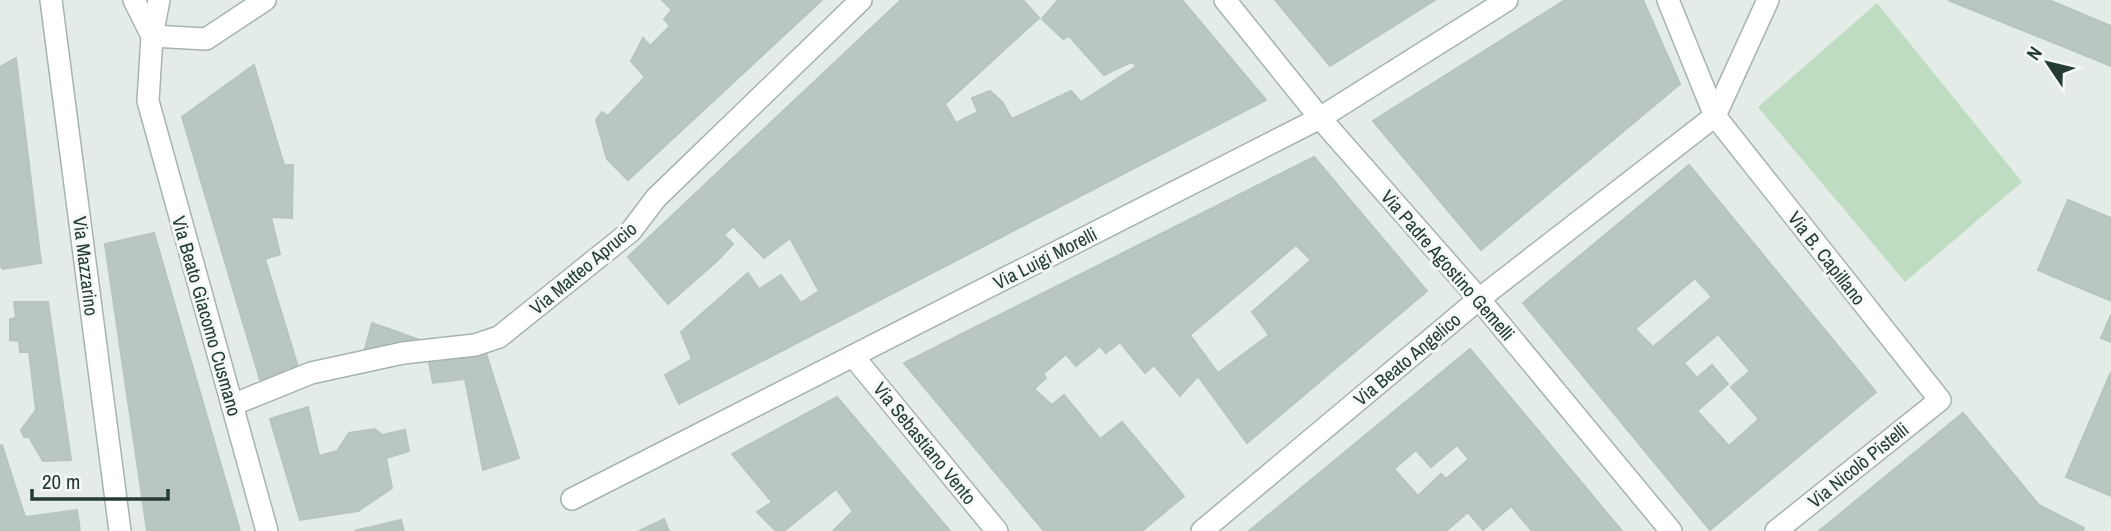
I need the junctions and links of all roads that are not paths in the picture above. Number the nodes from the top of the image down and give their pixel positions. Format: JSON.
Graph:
{"nodes":[{"id":1,"x":51,"y":0,"type":"edge"},
{"id":2,"x":134,"y":0,"type":"edge"},
{"id":3,"x":159,"y":0,"type":"edge"},
{"id":4,"x":265,"y":0,"type":"edge"},
{"id":5,"x":861,"y":0,"type":"edge"},
{"id":6,"x":1225,"y":0,"type":"edge"},
{"id":7,"x":1507,"y":0,"type":"edge"},
{"id":8,"x":1668,"y":0,"type":"edge"},
{"id":9,"x":1768,"y":0,"type":"edge"},
{"id":10,"x":152,"y":36,"type":"junction"},
{"id":11,"x":1715,"y":116,"type":"junction"},
{"id":12,"x":1320,"y":118,"type":"junction"},
{"id":13,"x":1479,"y":299,"type":"junction"},
{"id":14,"x":853,"y":356,"type":"junction"},
{"id":15,"x":1940,"y":400,"type":"joint"},
{"id":16,"x":232,"y":405,"type":"junction"},
{"id":17,"x":572,"y":499,"type":"dead end"},
{"id":18,"x":120,"y":531,"type":"edge"},
{"id":19,"x":267,"y":531,"type":"edge"},
{"id":20,"x":997,"y":531,"type":"edge"},
{"id":21,"x":1202,"y":531,"type":"edge"},
{"id":22,"x":1671,"y":531,"type":"edge"},
{"id":23,"x":1776,"y":531,"type":"edge"}],
"edges":[{"from":1,"to":18,"type":"street","name":"Via Mazzarino"},
{"from":2,"to":10,"type":"street"},
{"from":3,"to":10,"type":"street","name":"Via Beato Giacomo Cusmano"},
{"from":4,"to":10,"type":"street"},
{"from":5,"to":16,"type":"street","name":"Via Matteo Aprucio"},
{"from":6,"to":12,"type":"street","name":"Via Padre Agostino Gemelli"},
{"from":7,"to":12,"type":"street","name":"Via Luigi Morelli"},
{"from":8,"to":11,"type":"street","name":"Via B. Capillano"},
{"from":9,"to":11,"type":"street"},
{"from":10,"to":16,"type":"street","name":"Via Beato Giacomo Cusmano"},
{"from":11,"to":13,"type":"street","name":"Via Beato Angelico"},
{"from":11,"to":15,"type":"street","name":"Via B. Capillano"},
{"from":12,"to":13,"type":"street","name":"Via Padre Agostino Gemelli"},
{"from":12,"to":14,"type":"street","name":"Via Luigi Morelli"},
{"from":13,"to":21,"type":"street","name":"Via Beato Angelico"},
{"from":13,"to":22,"type":"street","name":"Via Padre Agostino Gemelli"},
{"from":14,"to":17,"type":"street","name":"Via Luigi Morelli"},
{"from":14,"to":20,"type":"street","name":"Via Sebastiano Vento"},
{"from":15,"to":23,"type":"street","name":"Via Nicolò Pistelli"},
{"from":16,"to":19,"type":"street","name":"Via Beato Giacomo Cusmano"}]}
